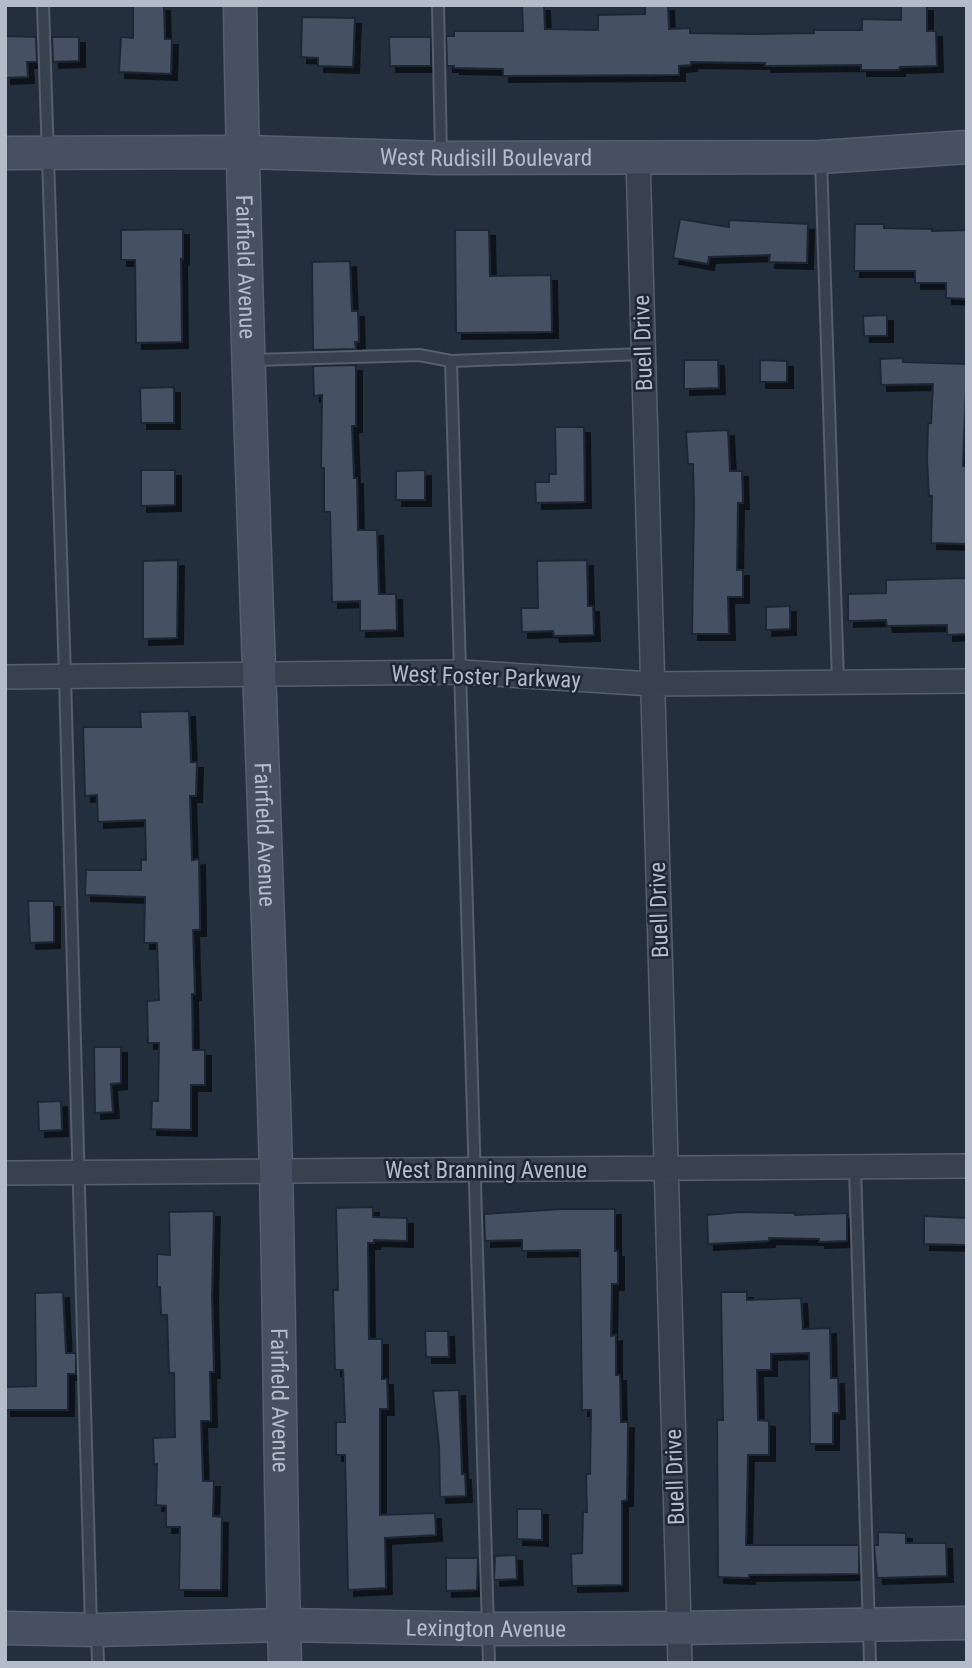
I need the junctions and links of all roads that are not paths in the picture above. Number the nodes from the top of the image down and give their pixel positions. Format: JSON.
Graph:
{"nodes":[{"id":1,"x":43,"y":5,"type":"edge"},
{"id":2,"x":240,"y":5,"type":"edge"},
{"id":3,"x":438,"y":5,"type":"edge"},
{"id":4,"x":967,"y":147,"type":"edge"},
{"id":5,"x":242,"y":152,"type":"junction"},
{"id":6,"x":5,"y":153,"type":"edge"},
{"id":7,"x":49,"y":153,"type":"junction"},
{"id":8,"x":821,"y":157,"type":"junction"},
{"id":9,"x":441,"y":158,"type":"junction"},
{"id":10,"x":638,"y":158,"type":"junction"},
{"id":11,"x":643,"y":354,"type":"junction"},
{"id":12,"x":249,"y":360,"type":"junction"},
{"id":13,"x":451,"y":361,"type":"junction"},
{"id":14,"x":461,"y":672,"type":"junction"},
{"id":15,"x":258,"y":676,"type":"junction"},
{"id":16,"x":5,"y":677,"type":"edge"},
{"id":17,"x":65,"y":677,"type":"junction"},
{"id":18,"x":967,"y":681,"type":"edge"},
{"id":19,"x":838,"y":682,"type":"junction"},
{"id":20,"x":652,"y":684,"type":"junction"},
{"id":21,"x":967,"y":1166,"type":"edge"},
{"id":22,"x":855,"y":1167,"type":"junction"},
{"id":23,"x":666,"y":1168,"type":"junction"},
{"id":24,"x":276,"y":1171,"type":"junction"},
{"id":25,"x":475,"y":1171,"type":"junction"},
{"id":26,"x":79,"y":1172,"type":"junction"},
{"id":27,"x":5,"y":1173,"type":"edge"},
{"id":28,"x":967,"y":1623,"type":"edge"},
{"id":29,"x":284,"y":1625,"type":"junction"},
{"id":30,"x":869,"y":1625,"type":"junction"},
{"id":31,"x":5,"y":1628,"type":"edge"},
{"id":32,"x":679,"y":1628,"type":"junction"},
{"id":33,"x":488,"y":1629,"type":"junction"},
{"id":34,"x":94,"y":1630,"type":"junction"},
{"id":35,"x":98,"y":1663,"type":"edge"},
{"id":36,"x":285,"y":1663,"type":"edge"},
{"id":37,"x":489,"y":1663,"type":"edge"},
{"id":38,"x":680,"y":1663,"type":"edge"},
{"id":39,"x":870,"y":1663,"type":"edge"}],
"edges":[{"from":1,"to":7,"type":"lane"},
{"from":2,"to":5,"type":"street","name":"Fairfield Avenue"},
{"from":3,"to":9,"type":"lane"},
{"from":4,"to":8,"type":"street","name":"West Rudisill Boulevard"},
{"from":5,"to":7,"type":"street","name":"West Rudisill Boulevard"},
{"from":5,"to":9,"type":"street","name":"West Rudisill Boulevard"},
{"from":5,"to":12,"type":"street","name":"Fairfield Avenue"},
{"from":6,"to":7,"type":"street","name":"West Rudisill Boulevard"},
{"from":7,"to":17,"type":"lane"},
{"from":8,"to":10,"type":"street","name":"West Rudisill Boulevard"},
{"from":8,"to":19,"type":"lane"},
{"from":9,"to":10,"type":"street","name":"West Rudisill Boulevard"},
{"from":10,"to":11,"type":"street","name":"Buell Drive"},
{"from":11,"to":13,"type":"lane"},
{"from":11,"to":20,"type":"street","name":"Buell Drive"},
{"from":12,"to":13,"type":"lane"},
{"from":12,"to":15,"type":"street","name":"Fairfield Avenue"},
{"from":13,"to":14,"type":"lane"},
{"from":14,"to":15,"type":"street","name":"West Foster Parkway"},
{"from":14,"to":20,"type":"street","name":"West Foster Parkway"},
{"from":14,"to":25,"type":"lane"},
{"from":15,"to":17,"type":"street","name":"West Foster Parkway"},
{"from":15,"to":24,"type":"street","name":"Fairfield Avenue"},
{"from":16,"to":17,"type":"street","name":"West Foster Parkway"},
{"from":17,"to":26,"type":"lane"},
{"from":18,"to":19,"type":"street","name":"West Foster Parkway"},
{"from":19,"to":20,"type":"street","name":"West Foster Parkway"},
{"from":20,"to":23,"type":"street","name":"Buell Drive"},
{"from":21,"to":22,"type":"street","name":"West Branning Avenue"},
{"from":22,"to":23,"type":"street","name":"West Branning Avenue"},
{"from":22,"to":30,"type":"lane"},
{"from":23,"to":25,"type":"street","name":"West Branning Avenue"},
{"from":23,"to":32,"type":"street","name":"Buell Drive"},
{"from":24,"to":25,"type":"street","name":"West Branning Avenue"},
{"from":24,"to":26,"type":"street","name":"West Branning Avenue"},
{"from":24,"to":29,"type":"street","name":"Fairfield Avenue"},
{"from":25,"to":33,"type":"lane"},
{"from":26,"to":27,"type":"street","name":"West Branning Avenue"},
{"from":26,"to":34,"type":"lane"},
{"from":28,"to":30,"type":"street","name":"Lexington Avenue"},
{"from":29,"to":33,"type":"street","name":"Lexington Avenue"},
{"from":29,"to":34,"type":"street","name":"Lexington Avenue"},
{"from":29,"to":36,"type":"street","name":"Fairfield Avenue"},
{"from":30,"to":32,"type":"street","name":"Lexington Avenue"},
{"from":30,"to":39,"type":"lane"},
{"from":31,"to":34,"type":"street","name":"Lexington Avenue"},
{"from":32,"to":33,"type":"street","name":"Lexington Avenue"},
{"from":32,"to":38,"type":"street","name":"Buell Drive"},
{"from":33,"to":37,"type":"lane"},
{"from":34,"to":35,"type":"lane"}]}
